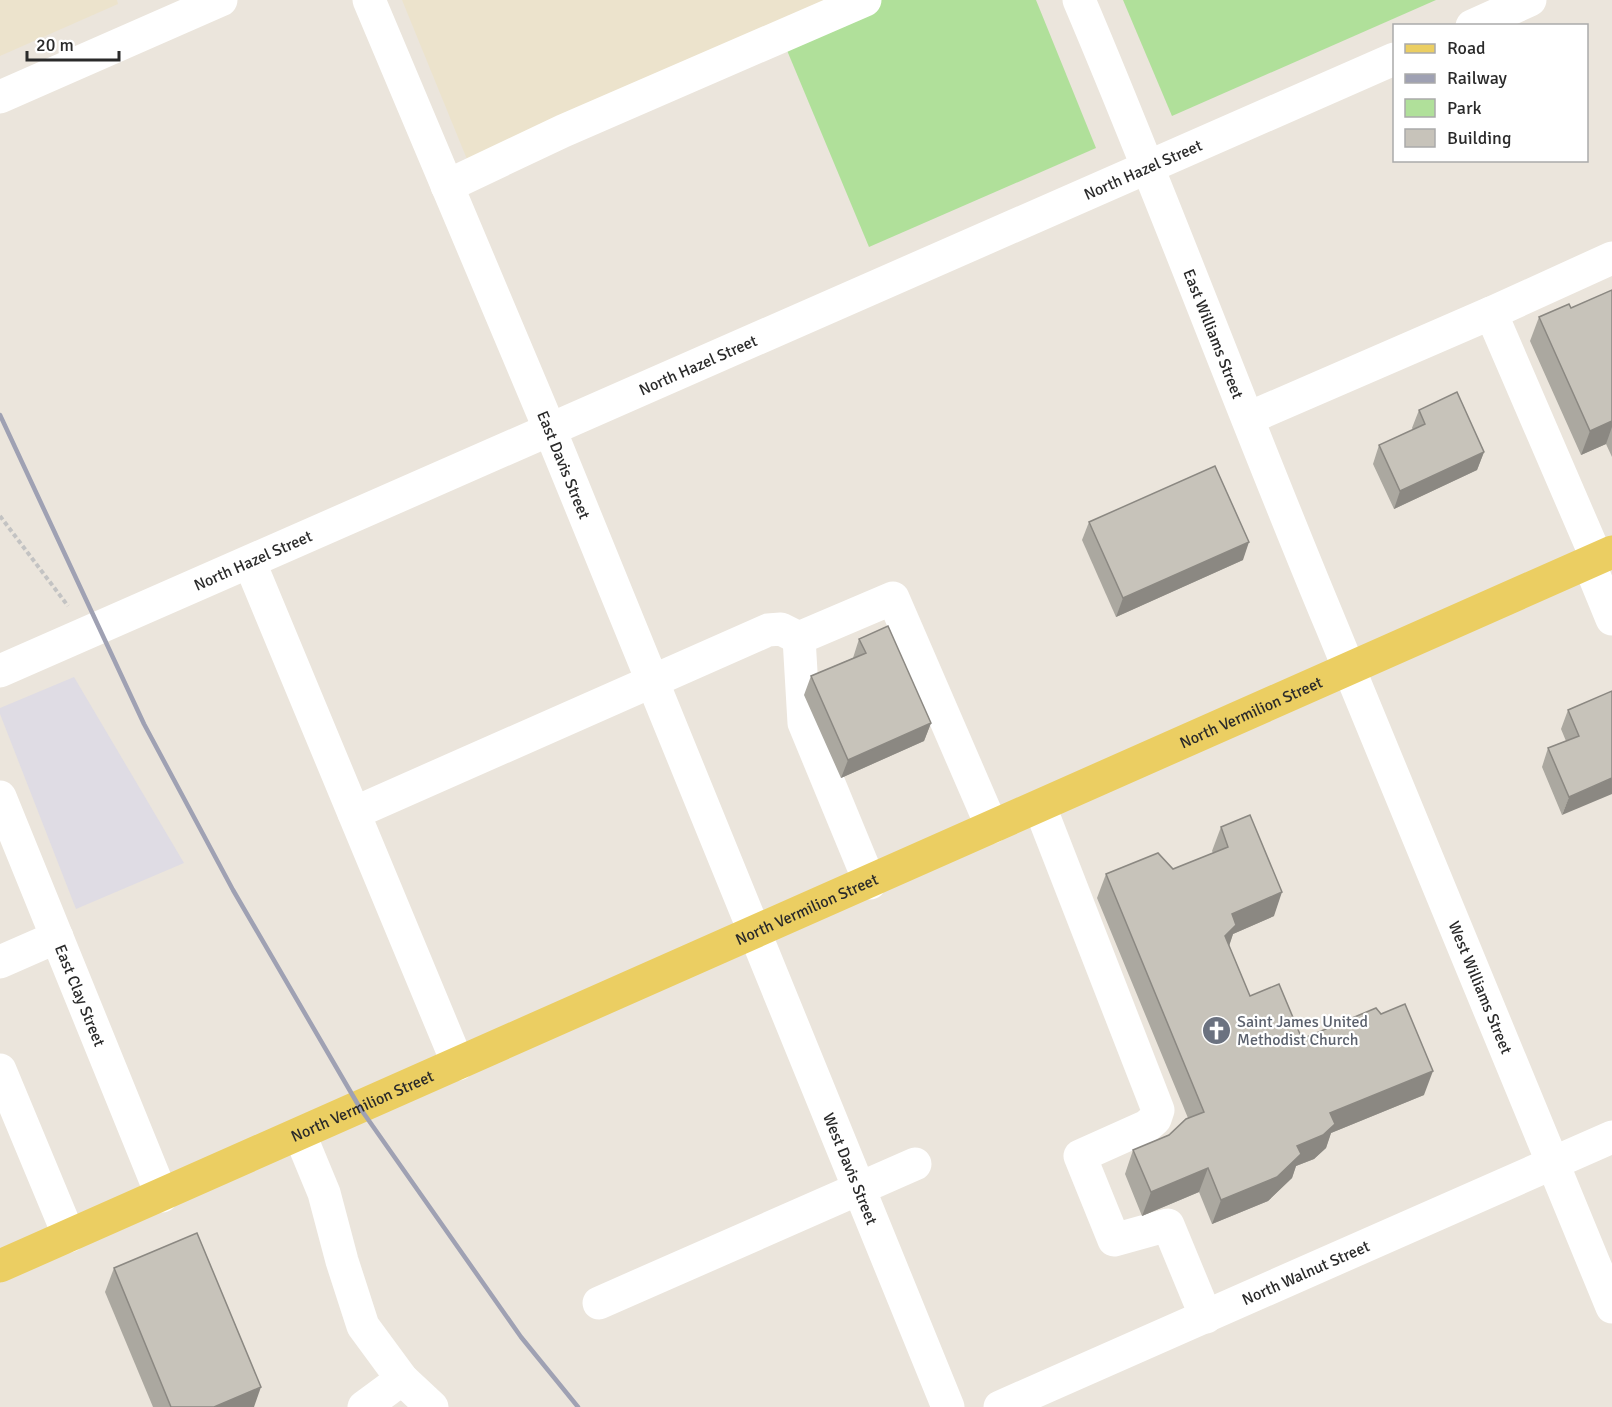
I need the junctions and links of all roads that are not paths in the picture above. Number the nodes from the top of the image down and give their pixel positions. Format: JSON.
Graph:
{"nodes":[{"id":1,"x":221,"y":0,"type":"edge"},
{"id":2,"x":369,"y":0,"type":"edge"},
{"id":3,"x":865,"y":0,"type":"edge"},
{"id":4,"x":1079,"y":0,"type":"edge"},
{"id":5,"x":1530,"y":0,"type":"edge"},
{"id":6,"x":1476,"y":24,"type":"edge"},
{"id":7,"x":1393,"y":60,"type":"edge"},
{"id":8,"x":0,"y":96,"type":"edge"},
{"id":9,"x":1149,"y":166,"type":"junction"},
{"id":10,"x":447,"y":186,"type":"junction"},
{"id":11,"x":1612,"y":258,"type":"edge"},
{"id":12,"x":1491,"y":313,"type":"junction"},
{"id":13,"x":1249,"y":418,"type":"junction"},
{"id":14,"x":550,"y":430,"type":"junction"},
{"id":15,"x":1599,"y":558,"type":"edge"},
{"id":16,"x":250,"y":563,"type":"junction"},
{"id":17,"x":1612,"y":619,"type":"edge"},
{"id":18,"x":799,"y":638,"type":"junction"},
{"id":19,"x":1350,"y":668,"type":"junction"},
{"id":20,"x":0,"y":671,"type":"edge"},
{"id":21,"x":652,"y":679,"type":"junction"},
{"id":22,"x":0,"y":797,"type":"edge"},
{"id":23,"x":1040,"y":807,"type":"junction"},
{"id":24,"x":354,"y":813,"type":"junction"},
{"id":25,"x":992,"y":827,"type":"junction"},
{"id":26,"x":870,"y":883,"type":"junction"},
{"id":27,"x":754,"y":932,"type":"junction"},
{"id":28,"x":57,"y":937,"type":"junction"},
{"id":29,"x":2,"y":967,"type":"edge"},
{"id":30,"x":458,"y":1064,"type":"junction"},
{"id":31,"x":0,"y":1070,"type":"edge"},
{"id":32,"x":300,"y":1134,"type":"junction"},
{"id":33,"x":1612,"y":1137,"type":"edge"},
{"id":34,"x":1554,"y":1163,"type":"junction"},
{"id":35,"x":915,"y":1164,"type":"dead end"},
{"id":36,"x":860,"y":1188,"type":"junction"},
{"id":37,"x":162,"y":1196,"type":"junction"},
{"id":38,"x":69,"y":1236,"type":"junction"},
{"id":39,"x":0,"y":1266,"type":"edge"},
{"id":40,"x":599,"y":1303,"type":"dead end"},
{"id":41,"x":1612,"y":1307,"type":"edge"},
{"id":42,"x":1206,"y":1317,"type":"junction"},
{"id":43,"x":402,"y":1379,"type":"junction"},
{"id":44,"x":364,"y":1407,"type":"edge"},
{"id":45,"x":432,"y":1407,"type":"edge"},
{"id":46,"x":948,"y":1407,"type":"edge"},
{"id":47,"x":1000,"y":1407,"type":"edge"}],
"edges":[{"from":1,"to":8,"type":"street"},
{"from":2,"to":10,"type":"street","name":"East Davis Street"},
{"from":3,"to":10,"type":"street"},
{"from":4,"to":9,"type":"street","name":"East Williams Street"},
{"from":5,"to":6,"type":"street"},
{"from":7,"to":9,"type":"street","name":"North Hazel Street"},
{"from":9,"to":13,"type":"street","name":"East Williams Street"},
{"from":9,"to":14,"type":"street","name":"North Hazel Street"},
{"from":10,"to":14,"type":"street","name":"East Davis Street"},
{"from":11,"to":12,"type":"street"},
{"from":12,"to":13,"type":"street"},
{"from":12,"to":15,"type":"street"},
{"from":13,"to":19,"type":"street","name":"East Williams Street"},
{"from":14,"to":16,"type":"street","name":"North Hazel Street"},
{"from":14,"to":21,"type":"street","name":"East Davis Street"},
{"from":15,"to":17,"type":"street"},
{"from":15,"to":19,"type":"main road","name":"North Vermilion Street"},
{"from":16,"to":20,"type":"street","name":"North Hazel Street"},
{"from":16,"to":24,"type":"street"},
{"from":18,"to":21,"type":"street"},
{"from":18,"to":25,"type":"street"},
{"from":18,"to":26,"type":"street"},
{"from":19,"to":23,"type":"main road","name":"North Vermilion Street"},
{"from":19,"to":34,"type":"street","name":"West Williams Street"},
{"from":21,"to":24,"type":"street"},
{"from":21,"to":27,"type":"street","name":"East Davis Street"},
{"from":22,"to":28,"type":"street","name":"East Clay Street"},
{"from":23,"to":25,"type":"main road","name":"North Vermilion Street"},
{"from":23,"to":42,"type":"street"},
{"from":24,"to":30,"type":"street"},
{"from":25,"to":26,"type":"main road","name":"North Vermilion Street"},
{"from":26,"to":27,"type":"main road","name":"North Vermilion Street"},
{"from":27,"to":30,"type":"main road","name":"North Vermilion Street"},
{"from":27,"to":36,"type":"street","name":"West Davis Street"},
{"from":28,"to":29,"type":"street"},
{"from":28,"to":37,"type":"street","name":"East Clay Street"},
{"from":30,"to":32,"type":"main road","name":"North Vermilion Street"},
{"from":31,"to":38,"type":"street"},
{"from":32,"to":37,"type":"main road","name":"North Vermilion Street"},
{"from":32,"to":43,"type":"street"},
{"from":33,"to":34,"type":"street","name":"North Walnut Street"},
{"from":34,"to":41,"type":"street","name":"West Williams Street"},
{"from":34,"to":42,"type":"street","name":"North Walnut Street"},
{"from":35,"to":36,"type":"street"},
{"from":36,"to":40,"type":"street"},
{"from":36,"to":46,"type":"street","name":"West Davis Street"},
{"from":37,"to":38,"type":"main road","name":"North Vermilion Street"},
{"from":38,"to":39,"type":"main road","name":"North Vermilion Street"},
{"from":42,"to":47,"type":"street","name":"North Walnut Street"},
{"from":43,"to":44,"type":"street"},
{"from":43,"to":45,"type":"street"}]}
